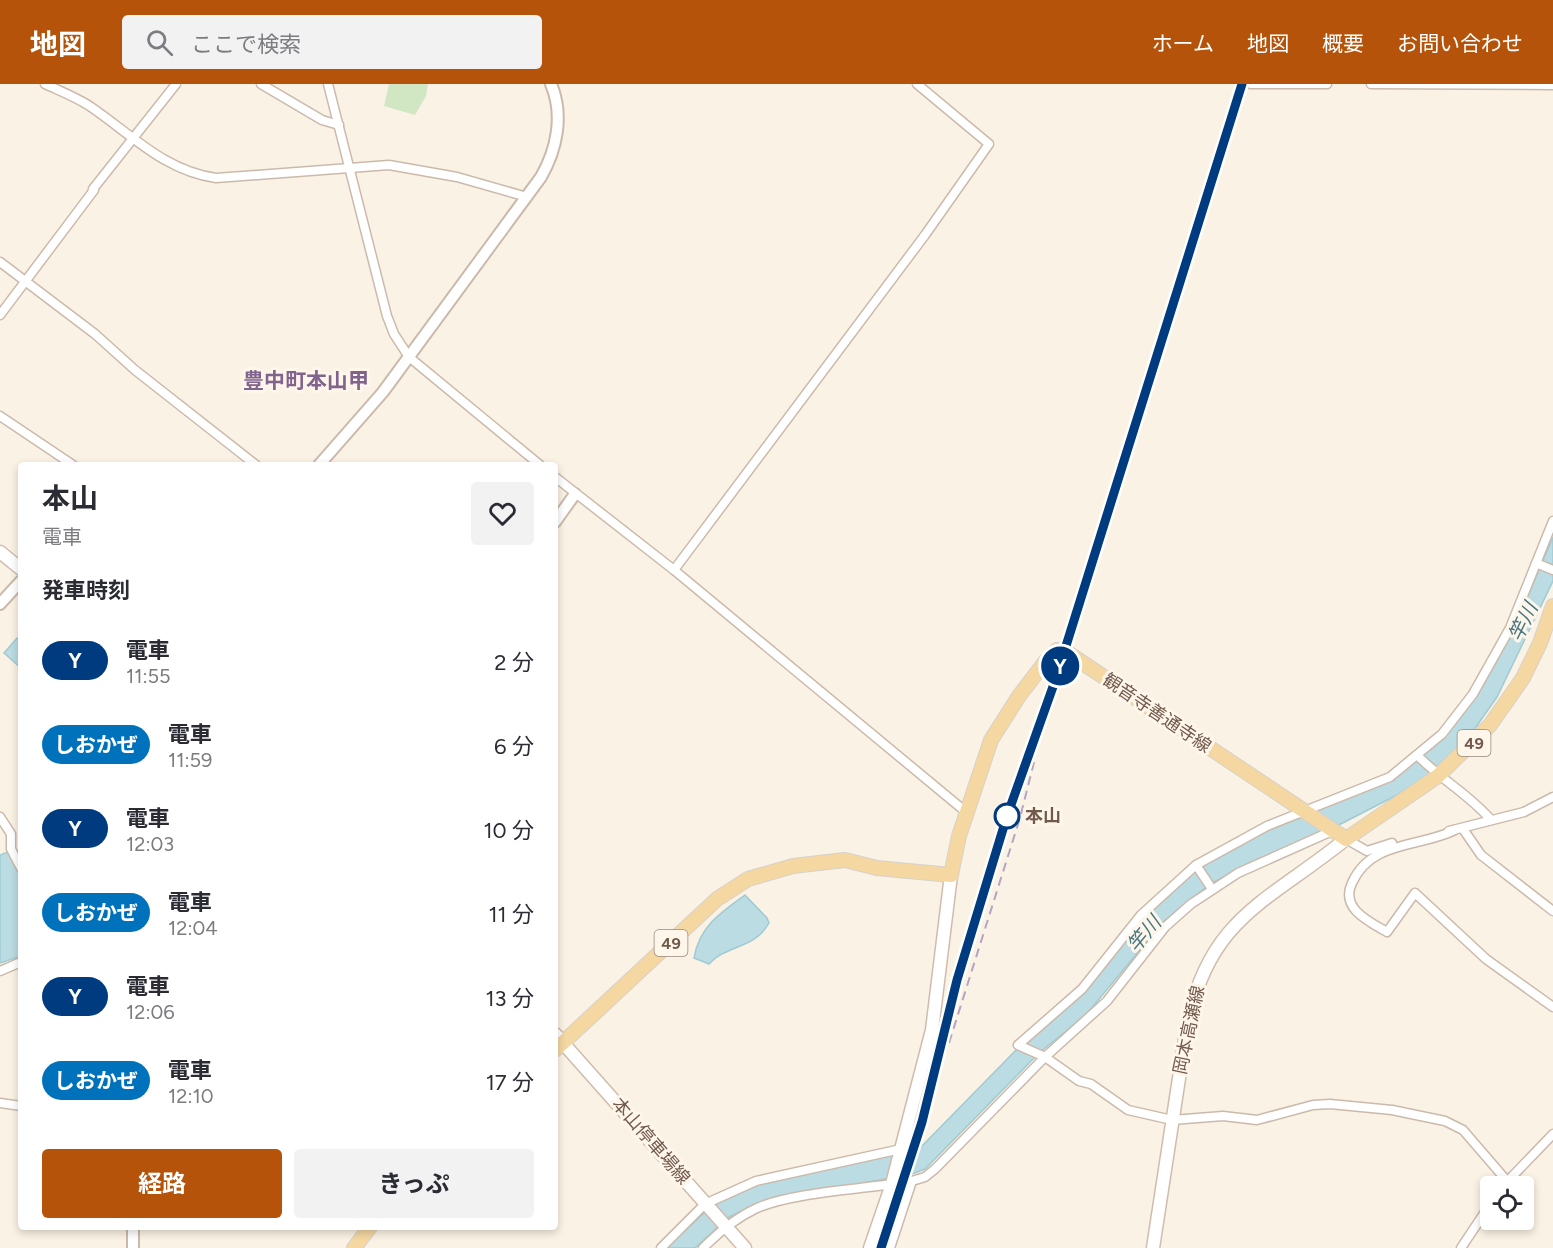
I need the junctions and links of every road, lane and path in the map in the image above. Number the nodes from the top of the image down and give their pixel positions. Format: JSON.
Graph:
{"nodes":[{"id":1,"x":45,"y":84,"type":"edge"},
{"id":2,"x":176,"y":84,"type":"edge"},
{"id":3,"x":261,"y":84,"type":"edge"},
{"id":4,"x":328,"y":84,"type":"edge"},
{"id":5,"x":551,"y":84,"type":"edge"},
{"id":6,"x":917,"y":84,"type":"edge"},
{"id":7,"x":1251,"y":84,"type":"edge"},
{"id":8,"x":1296,"y":84,"type":"edge"},
{"id":9,"x":1327,"y":84,"type":"edge"},
{"id":10,"x":1371,"y":84,"type":"edge"},
{"id":11,"x":1553,"y":85,"type":"edge"},
{"id":12,"x":339,"y":125,"type":"junction"},
{"id":13,"x":133,"y":137,"type":"junction"},
{"id":14,"x":348,"y":167,"type":"junction"},
{"id":15,"x":527,"y":197,"type":"junction"},
{"id":16,"x":0,"y":262,"type":"edge"},
{"id":17,"x":24,"y":281,"type":"junction"},
{"id":18,"x":0,"y":315,"type":"edge"},
{"id":19,"x":409,"y":357,"type":"junction"},
{"id":20,"x":0,"y":416,"type":"edge"},
{"id":21,"x":69,"y":462,"type":"edge"},
{"id":22,"x":252,"y":462,"type":"edge"},
{"id":23,"x":322,"y":462,"type":"edge"},
{"id":24,"x":536,"y":462,"type":"edge"},
{"id":25,"x":558,"y":480,"type":"edge"},
{"id":26,"x":575,"y":494,"type":"junction"},
{"id":27,"x":558,"y":518,"type":"edge"},
{"id":28,"x":1553,"y":521,"type":"edge"},
{"id":29,"x":0,"y":552,"type":"edge"},
{"id":30,"x":1538,"y":563,"type":"junction"},
{"id":31,"x":18,"y":567,"type":"edge"},
{"id":32,"x":674,"y":570,"type":"junction"},
{"id":33,"x":1553,"y":570,"type":"edge"},
{"id":34,"x":18,"y":584,"type":"edge"},
{"id":35,"x":0,"y":604,"type":"edge"},
{"id":36,"x":1553,"y":606,"type":"edge"},
{"id":37,"x":1418,"y":756,"type":"junction"},
{"id":38,"x":1436,"y":774,"type":"junction"},
{"id":39,"x":1553,"y":797,"type":"edge"},
{"id":40,"x":966,"y":812,"type":"junction"},
{"id":41,"x":1304,"y":812,"type":"junction"},
{"id":42,"x":0,"y":817,"type":"edge"},
{"id":43,"x":1491,"y":820,"type":"junction"},
{"id":44,"x":1459,"y":830,"type":"junction"},
{"id":45,"x":1331,"y":831,"type":"junction"},
{"id":46,"x":1346,"y":839,"type":"junction"},
{"id":47,"x":18,"y":862,"type":"edge"},
{"id":48,"x":1196,"y":866,"type":"junction"},
{"id":49,"x":951,"y":875,"type":"junction"},
{"id":50,"x":1211,"y":888,"type":"junction"},
{"id":51,"x":1553,"y":910,"type":"edge"},
{"id":52,"x":18,"y":963,"type":"edge"},
{"id":53,"x":0,"y":970,"type":"edge"},
{"id":54,"x":1553,"y":1007,"type":"edge"},
{"id":55,"x":558,"y":1043,"type":"edge"},
{"id":56,"x":1042,"y":1057,"type":"junction"},
{"id":57,"x":0,"y":1103,"type":"edge"},
{"id":58,"x":18,"y":1106,"type":"edge"},
{"id":59,"x":18,"y":1107,"type":"edge"},
{"id":60,"x":0,"y":1110,"type":"edge"},
{"id":61,"x":1172,"y":1120,"type":"junction"},
{"id":62,"x":1553,"y":1134,"type":"edge"},
{"id":63,"x":901,"y":1149,"type":"junction"},
{"id":64,"x":1499,"y":1176,"type":"edge"},
{"id":65,"x":1513,"y":1176,"type":"edge"},
{"id":66,"x":892,"y":1184,"type":"junction"},
{"id":67,"x":707,"y":1206,"type":"junction"},
{"id":68,"x":1480,"y":1220,"type":"edge"},
{"id":69,"x":724,"y":1225,"type":"junction"},
{"id":70,"x":133,"y":1230,"type":"edge"},
{"id":71,"x":368,"y":1230,"type":"edge"},
{"id":72,"x":133,"y":1248,"type":"edge"},
{"id":73,"x":354,"y":1248,"type":"edge"},
{"id":74,"x":661,"y":1248,"type":"edge"},
{"id":75,"x":703,"y":1248,"type":"edge"},
{"id":76,"x":745,"y":1248,"type":"edge"},
{"id":77,"x":870,"y":1248,"type":"edge"},
{"id":78,"x":890,"y":1248,"type":"edge"},
{"id":79,"x":1153,"y":1248,"type":"edge"},
{"id":80,"x":1461,"y":1248,"type":"edge"}],
"edges":[{"from":1,"to":13,"type":"street"},
{"from":2,"to":13,"type":"street"},
{"from":3,"to":12,"type":"street"},
{"from":4,"to":12,"type":"street"},
{"from":5,"to":15,"type":"street"},
{"from":6,"to":32,"type":"street"},
{"from":7,"to":8,"type":"street"},
{"from":8,"to":9,"type":"street"},
{"from":10,"to":11,"type":"street"},
{"from":12,"to":14,"type":"street"},
{"from":13,"to":14,"type":"street"},
{"from":13,"to":17,"type":"street"},
{"from":14,"to":15,"type":"street"},
{"from":14,"to":19,"type":"street"},
{"from":15,"to":19,"type":"street"},
{"from":16,"to":17,"type":"street"},
{"from":17,"to":18,"type":"street"},
{"from":17,"to":22,"type":"street"},
{"from":19,"to":23,"type":"street"},
{"from":19,"to":24,"type":"street"},
{"from":20,"to":21,"type":"street"},
{"from":25,"to":26,"type":"street"},
{"from":26,"to":27,"type":"street"},
{"from":26,"to":32,"type":"street"},
{"from":28,"to":30,"type":"street"},
{"from":29,"to":31,"type":"main road"},
{"from":30,"to":33,"type":"street"},
{"from":30,"to":37,"type":"street"},
{"from":32,"to":40,"type":"street"},
{"from":34,"to":35,"type":"street"},
{"from":36,"to":38,"type":"main road","number":"49"},
{"from":37,"to":38,"type":"street"},
{"from":37,"to":41,"type":"street"},
{"from":38,"to":43,"type":"street"},
{"from":38,"to":46,"type":"main road","number":"49"},
{"from":39,"to":43,"type":"street"},
{"from":40,"to":41,"type":"main road","name":"観音寺善通寺線"},
{"from":40,"to":49,"type":"main road","name":"観音寺善通寺線"},
{"from":41,"to":45,"type":"main road","name":"観音寺善通寺線"},
{"from":41,"to":48,"type":"street"},
{"from":42,"to":47,"type":"street"},
{"from":43,"to":44,"type":"street"},
{"from":44,"to":46,"type":"street"},
{"from":44,"to":51,"type":"street"},
{"from":44,"to":54,"type":"street"},
{"from":45,"to":46,"type":"main road","name":"観音寺善通寺線"},
{"from":45,"to":50,"type":"street"},
{"from":46,"to":61,"type":"main road","name":"岡本高瀬線"},
{"from":48,"to":50,"type":"street"},
{"from":48,"to":56,"type":"street"},
{"from":49,"to":55,"type":"main road","number":"49"},
{"from":49,"to":63,"type":"main road"},
{"from":50,"to":56,"type":"street"},
{"from":52,"to":53,"type":"street"},
{"from":55,"to":67,"type":"main road","name":"本山停車場線"},
{"from":56,"to":61,"type":"street"},
{"from":56,"to":78,"type":"street"},
{"from":57,"to":58,"type":"street"},
{"from":59,"to":60,"type":"street"},
{"from":61,"to":64,"type":"street"},
{"from":61,"to":79,"type":"main road","name":"岡本高瀬線"},
{"from":62,"to":65,"type":"street"},
{"from":63,"to":66,"type":"main road"},
{"from":63,"to":67,"type":"street"},
{"from":66,"to":69,"type":"street"},
{"from":66,"to":77,"type":"main road"},
{"from":67,"to":69,"type":"main road","name":"本山停車場線"},
{"from":67,"to":74,"type":"street"},
{"from":68,"to":80,"type":"street"},
{"from":69,"to":75,"type":"street"},
{"from":69,"to":76,"type":"main road","name":"本山停車場線"},
{"from":70,"to":72,"type":"street"},
{"from":71,"to":73,"type":"main road"}]}
